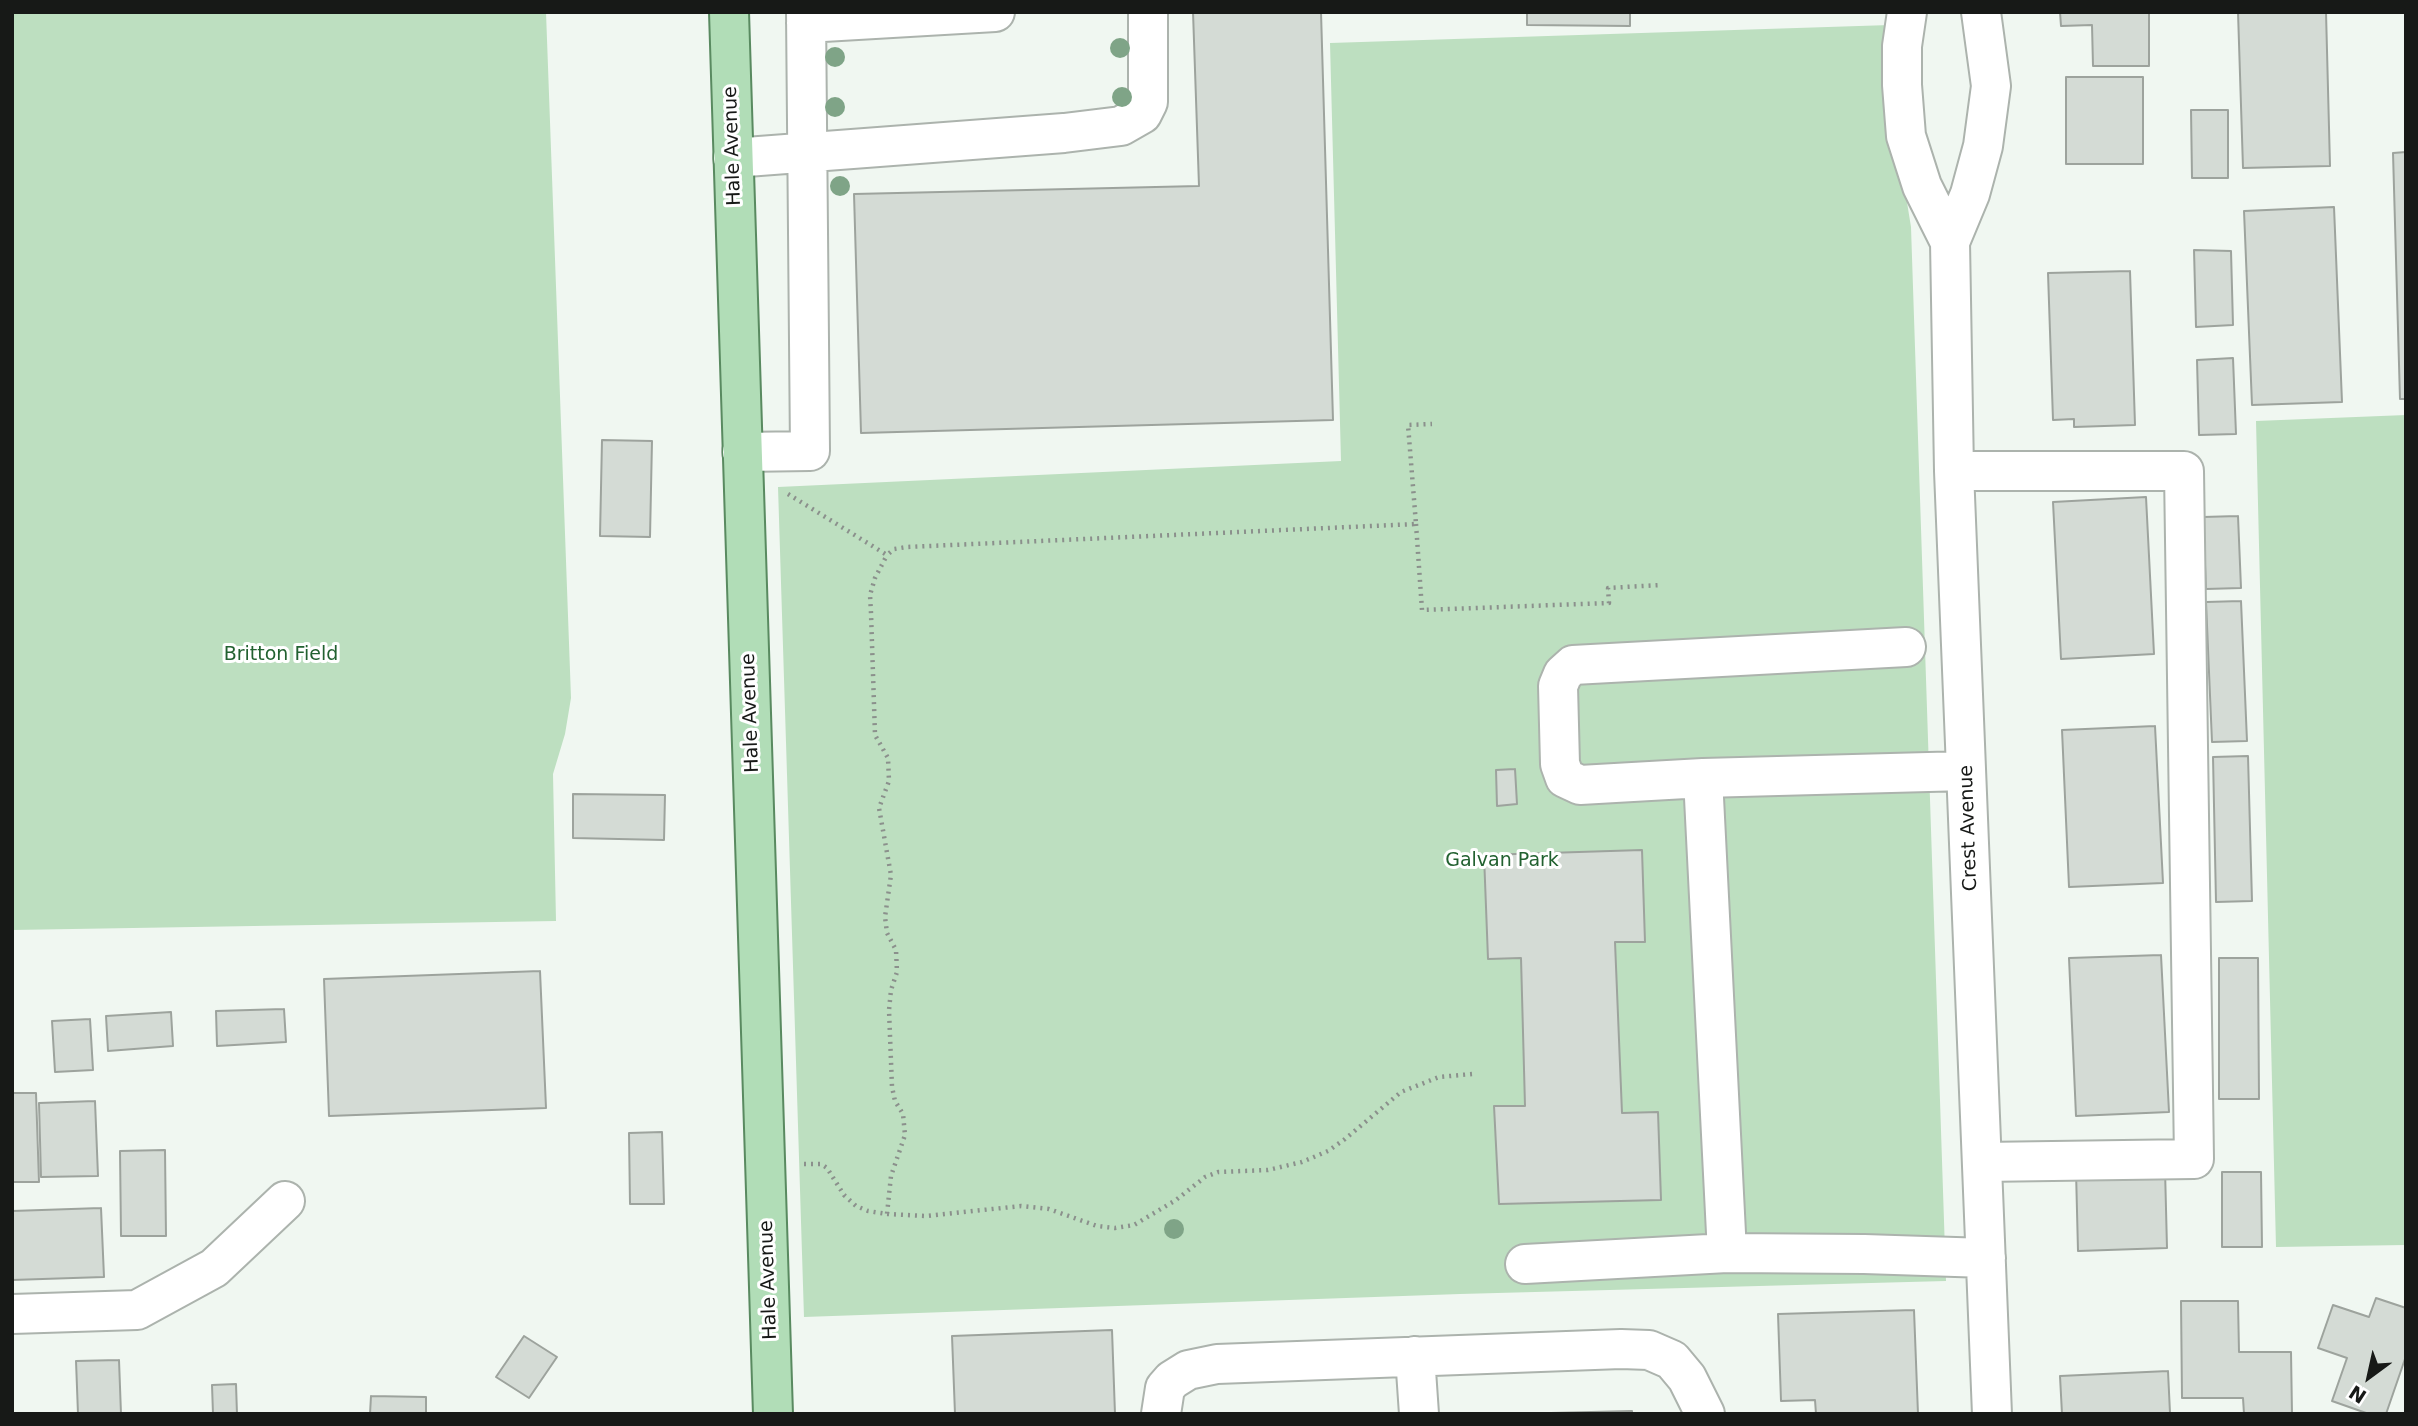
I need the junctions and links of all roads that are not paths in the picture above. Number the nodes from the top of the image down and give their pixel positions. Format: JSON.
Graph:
{"nodes":[{"id":1,"x":729,"y":12,"type":"edge"},
{"id":2,"x":995,"y":12,"type":"edge"},
{"id":3,"x":1148,"y":12,"type":"edge"},
{"id":4,"x":1907,"y":12,"type":"edge"},
{"id":5,"x":1981,"y":12,"type":"edge"},
{"id":6,"x":806,"y":18,"type":"edge"},
{"id":7,"x":808,"y":153,"type":"junction"},
{"id":8,"x":733,"y":158,"type":"junction"},
{"id":9,"x":1950,"y":242,"type":"junction"},
{"id":10,"x":743,"y":452,"type":"junction"},
{"id":11,"x":1954,"y":471,"type":"junction"},
{"id":12,"x":1906,"y":647,"type":"dead end"},
{"id":13,"x":1966,"y":771,"type":"junction"},
{"id":14,"x":1703,"y":778,"type":"junction"},
{"id":15,"x":1982,"y":1161,"type":"junction"},
{"id":16,"x":285,"y":1201,"type":"dead end"},
{"id":17,"x":1727,"y":1253,"type":"junction"},
{"id":18,"x":1986,"y":1258,"type":"junction"},
{"id":19,"x":1525,"y":1264,"type":"dead end"},
{"id":20,"x":12,"y":1314,"type":"edge"},
{"id":21,"x":1415,"y":1356,"type":"junction"},
{"id":22,"x":773,"y":1414,"type":"edge"},
{"id":23,"x":1161,"y":1414,"type":"edge"},
{"id":24,"x":1419,"y":1414,"type":"edge"},
{"id":25,"x":1705,"y":1414,"type":"edge"},
{"id":26,"x":1992,"y":1414,"type":"edge"}],
"edges":[{"from":1,"to":8,"type":"main road","name":"Hale Avenue"},
{"from":2,"to":6,"type":"street"},
{"from":3,"to":7,"type":"street"},
{"from":4,"to":9,"type":"street","name":"Crest Avenue"},
{"from":5,"to":9,"type":"street","name":"Crest Avenue"},
{"from":6,"to":7,"type":"street"},
{"from":7,"to":8,"type":"street"},
{"from":7,"to":10,"type":"street"},
{"from":8,"to":10,"type":"main road","name":"Hale Avenue"},
{"from":9,"to":11,"type":"street","name":"Crest Avenue"},
{"from":10,"to":22,"type":"main road","name":"Hale Avenue"},
{"from":11,"to":13,"type":"street","name":"Crest Avenue"},
{"from":11,"to":15,"type":"street"},
{"from":12,"to":14,"type":"street"},
{"from":13,"to":14,"type":"street"},
{"from":13,"to":15,"type":"street","name":"Crest Avenue"},
{"from":14,"to":17,"type":"street"},
{"from":15,"to":18,"type":"street","name":"Crest Avenue"},
{"from":16,"to":20,"type":"street"},
{"from":17,"to":18,"type":"street"},
{"from":17,"to":19,"type":"street"},
{"from":18,"to":26,"type":"street","name":"Crest Avenue"},
{"from":21,"to":23,"type":"street"},
{"from":21,"to":24,"type":"street"},
{"from":21,"to":25,"type":"street"}]}
